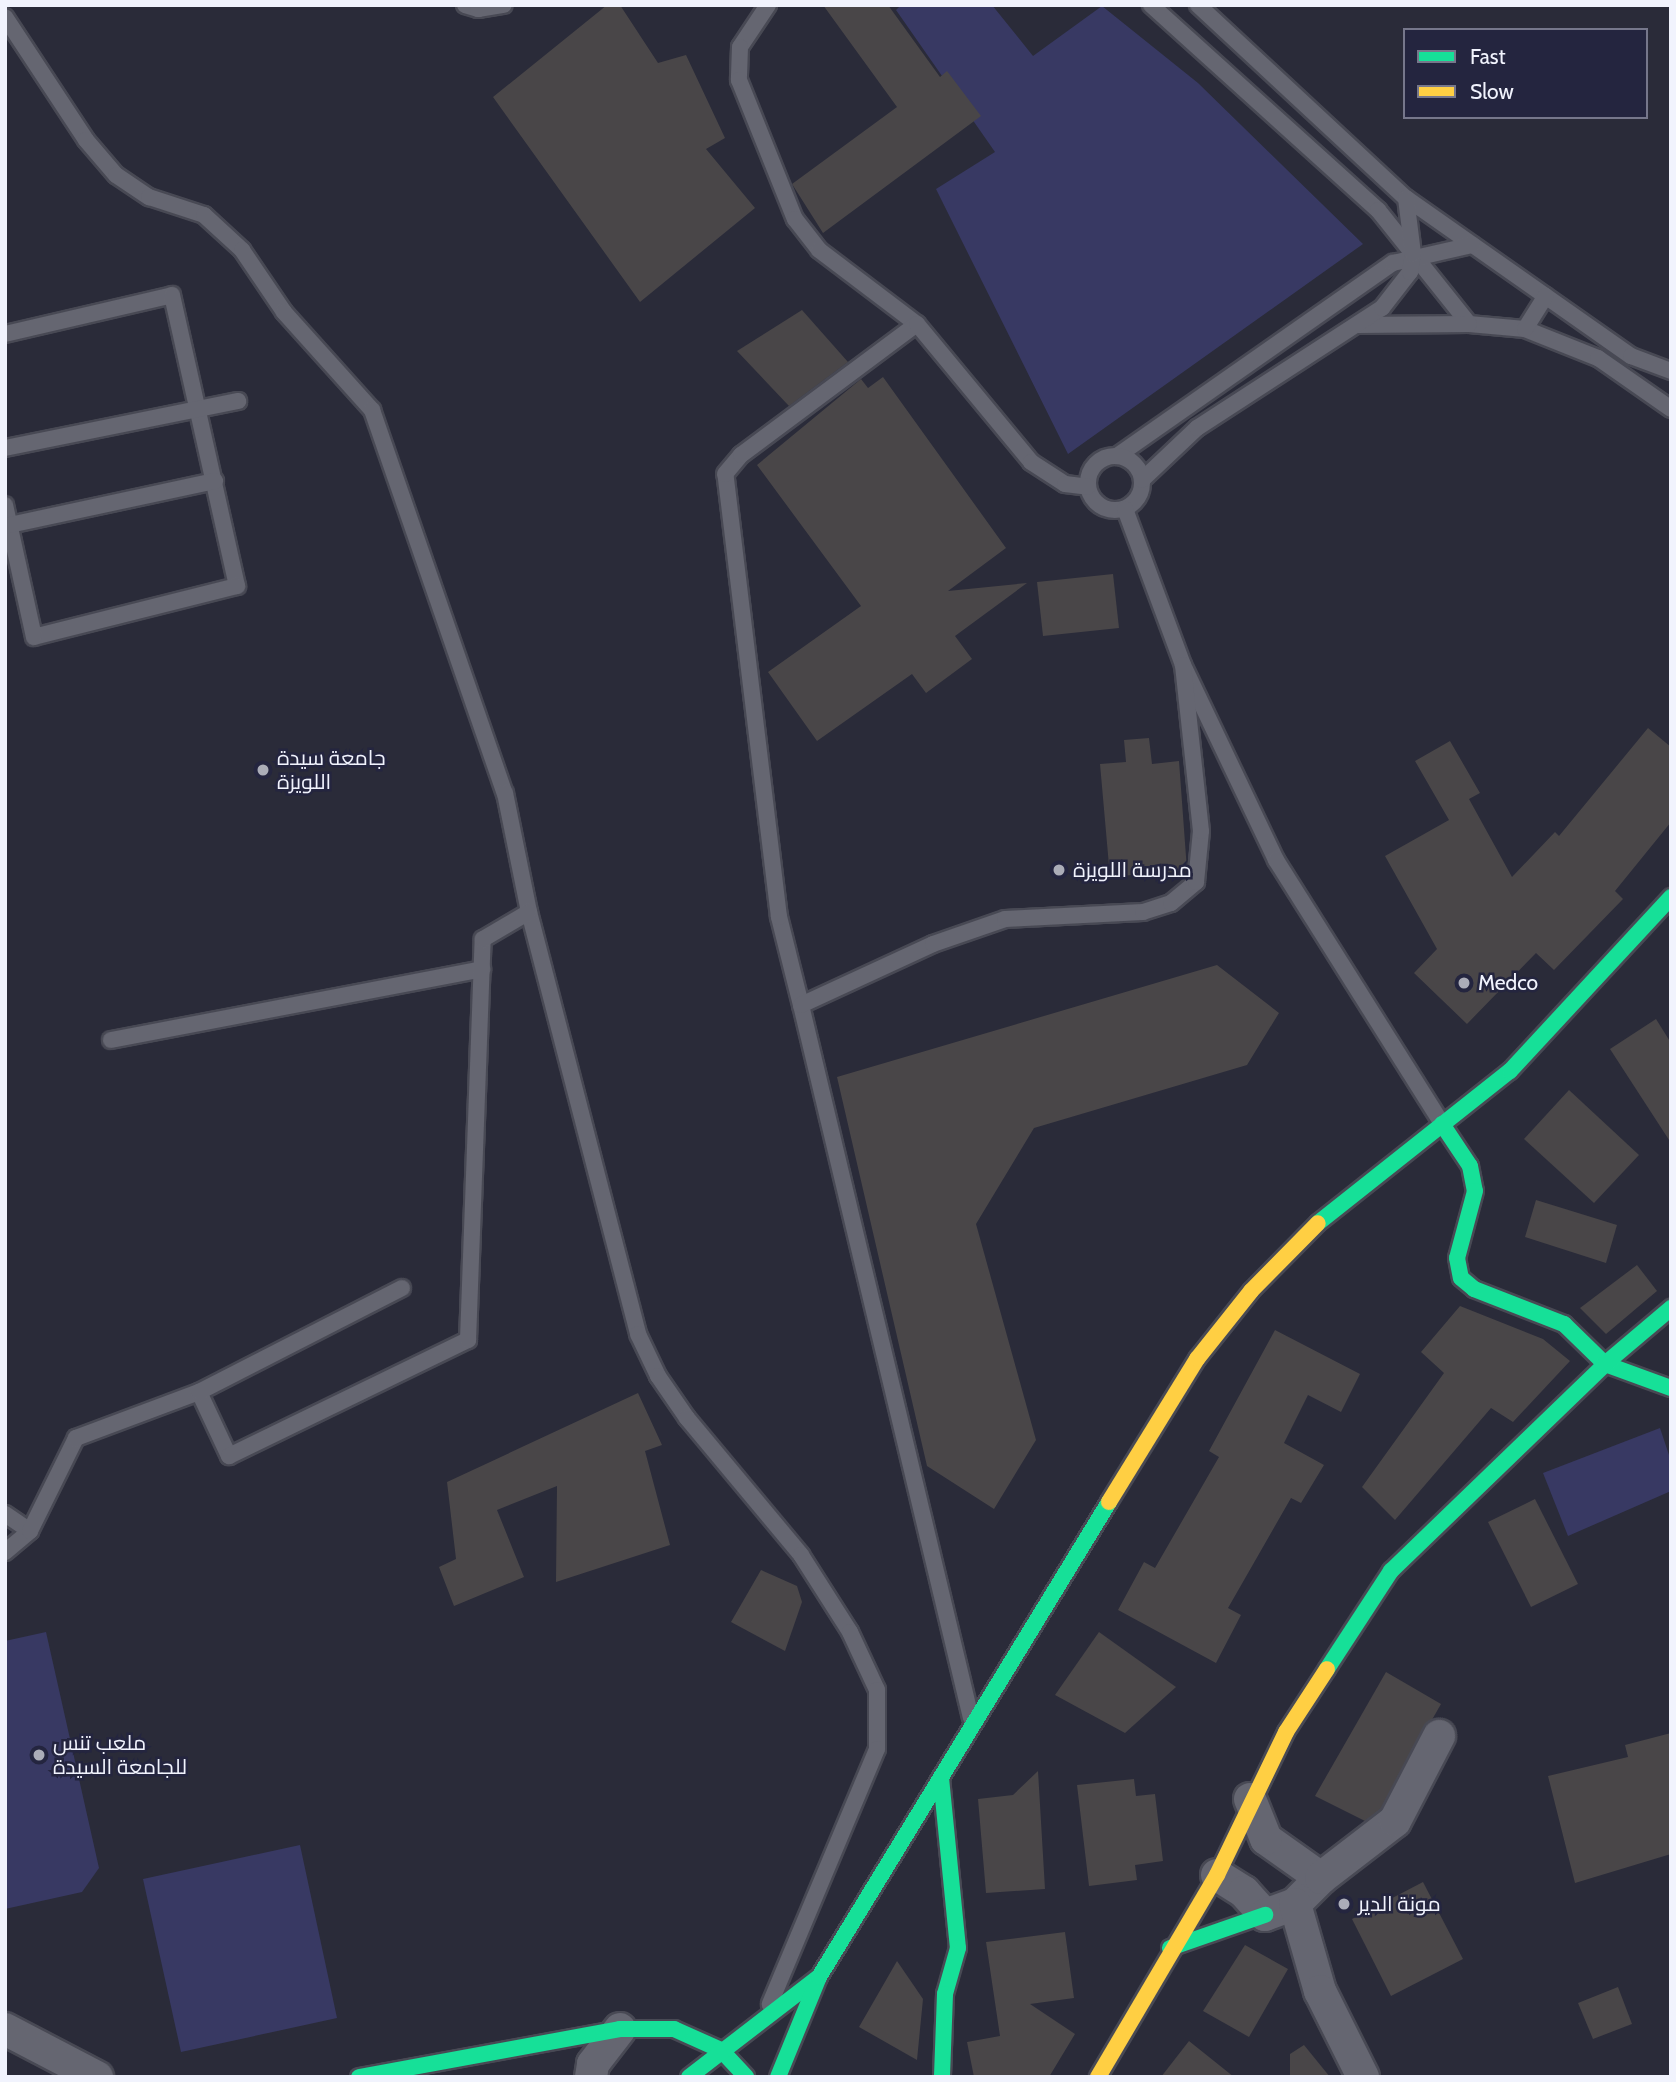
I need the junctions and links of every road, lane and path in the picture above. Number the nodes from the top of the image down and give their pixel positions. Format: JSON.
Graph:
{"nodes":[{"id":1,"x":465,"y":5,"type":"edge"},
{"id":2,"x":504,"y":5,"type":"edge"},
{"id":3,"x":768,"y":5,"type":"edge"},
{"id":4,"x":1151,"y":5,"type":"edge"},
{"id":5,"x":1198,"y":5,"type":"edge"},
{"id":6,"x":5,"y":17,"type":"edge"},
{"id":7,"x":1406,"y":198,"type":"junction"},
{"id":8,"x":1472,"y":245,"type":"junction"},
{"id":9,"x":1413,"y":254,"type":"junction"},
{"id":10,"x":1546,"y":296,"type":"junction"},
{"id":11,"x":917,"y":324,"type":"junction"},
{"id":12,"x":1469,"y":324,"type":"junction"},
{"id":13,"x":1357,"y":325,"type":"junction"},
{"id":14,"x":1525,"y":329,"type":"junction"},
{"id":15,"x":5,"y":334,"type":"edge"},
{"id":16,"x":1671,"y":371,"type":"edge"},
{"id":17,"x":238,"y":401,"type":"dead end"},
{"id":18,"x":198,"y":408,"type":"junction"},
{"id":19,"x":1671,"y":409,"type":"edge"},
{"id":20,"x":5,"y":448,"type":"edge"},
{"id":21,"x":1117,"y":456,"type":"junction"},
{"id":22,"x":1142,"y":480,"type":"junction"},
{"id":23,"x":215,"y":481,"type":"junction"},
{"id":24,"x":1088,"y":487,"type":"junction"},
{"id":25,"x":5,"y":505,"type":"edge"},
{"id":26,"x":1125,"y":509,"type":"junction"},
{"id":27,"x":8,"y":525,"type":"edge"},
{"id":28,"x":1183,"y":665,"type":"junction"},
{"id":29,"x":1671,"y":897,"type":"edge"},
{"id":30,"x":529,"y":912,"type":"junction"},
{"id":31,"x":482,"y":969,"type":"junction"},
{"id":32,"x":801,"y":1005,"type":"junction"},
{"id":33,"x":111,"y":1041,"type":"dead end"},
{"id":34,"x":1442,"y":1124,"type":"junction"},
{"id":35,"x":402,"y":1288,"type":"dead end"},
{"id":36,"x":1671,"y":1308,"type":"edge"},
{"id":37,"x":1605,"y":1364,"type":"junction"},
{"id":38,"x":1671,"y":1388,"type":"edge"},
{"id":39,"x":199,"y":1392,"type":"junction"},
{"id":40,"x":5,"y":1514,"type":"edge"},
{"id":41,"x":30,"y":1531,"type":"junction"},
{"id":42,"x":5,"y":1552,"type":"edge"},
{"id":43,"x":973,"y":1725,"type":"junction"},
{"id":44,"x":1439,"y":1736,"type":"dead end"},
{"id":45,"x":941,"y":1778,"type":"junction"},
{"id":46,"x":1250,"y":1799,"type":"junction"},
{"id":47,"x":1309,"y":1870,"type":"junction"},
{"id":48,"x":1217,"y":1875,"type":"junction"},
{"id":49,"x":1295,"y":1904,"type":"junction"},
{"id":50,"x":1265,"y":1915,"type":"junction"},
{"id":51,"x":1170,"y":1948,"type":"junction"},
{"id":52,"x":819,"y":1977,"type":"junction"},
{"id":53,"x":763,"y":2019,"type":"junction"},
{"id":54,"x":5,"y":2029,"type":"edge"},
{"id":55,"x":620,"y":2029,"type":"junction"},
{"id":56,"x":720,"y":2050,"type":"junction"},
{"id":57,"x":88,"y":2076,"type":"edge"},
{"id":58,"x":359,"y":2077,"type":"edge"},
{"id":59,"x":591,"y":2077,"type":"edge"},
{"id":60,"x":689,"y":2077,"type":"edge"},
{"id":61,"x":746,"y":2077,"type":"edge"},
{"id":62,"x":778,"y":2077,"type":"edge"},
{"id":63,"x":942,"y":2077,"type":"edge"},
{"id":64,"x":1098,"y":2077,"type":"edge"},
{"id":65,"x":1363,"y":2077,"type":"edge"}],
"edges":[{"from":1,"to":2,"type":"lane"},
{"from":3,"to":11,"type":"lane"},
{"from":4,"to":9,"type":"lane"},
{"from":5,"to":7,"type":"lane"},
{"from":6,"to":30,"type":"lane"},
{"from":7,"to":8,"type":"lane"},
{"from":7,"to":9,"type":"lane"},
{"from":8,"to":9,"type":"lane"},
{"from":8,"to":10,"type":"lane"},
{"from":9,"to":12,"type":"lane"},
{"from":9,"to":13,"type":"lane"},
{"from":9,"to":21,"type":"lane"},
{"from":10,"to":14,"type":"lane"},
{"from":10,"to":16,"type":"lane"},
{"from":11,"to":24,"type":"lane"},
{"from":11,"to":32,"type":"lane"},
{"from":12,"to":13,"type":"lane"},
{"from":12,"to":14,"type":"lane"},
{"from":13,"to":22,"type":"lane"},
{"from":14,"to":19,"type":"lane"},
{"from":15,"to":18,"type":"lane"},
{"from":17,"to":18,"type":"lane"},
{"from":18,"to":20,"type":"lane"},
{"from":18,"to":23,"type":"lane"},
{"from":21,"to":22,"type":"lane"},
{"from":21,"to":24,"type":"lane"},
{"from":22,"to":26,"type":"lane"},
{"from":23,"to":27,"type":"lane"},
{"from":23,"to":27,"type":"lane"},
{"from":24,"to":26,"type":"lane"},
{"from":25,"to":27,"type":"lane"},
{"from":26,"to":28,"type":"lane"},
{"from":28,"to":32,"type":"lane"},
{"from":28,"to":34,"type":"lane"},
{"from":29,"to":34,"type":"main road"},
{"from":30,"to":31,"type":"lane"},
{"from":30,"to":53,"type":"lane"},
{"from":31,"to":33,"type":"lane"},
{"from":31,"to":39,"type":"lane"},
{"from":32,"to":43,"type":"lane"},
{"from":34,"to":37,"type":"main road"},
{"from":34,"to":43,"type":"main road"},
{"from":35,"to":39,"type":"lane"},
{"from":36,"to":37,"type":"main road"},
{"from":37,"to":38,"type":"main road"},
{"from":37,"to":46,"type":"main road"},
{"from":39,"to":41,"type":"lane"},
{"from":40,"to":41,"type":"lane"},
{"from":41,"to":42,"type":"lane"},
{"from":43,"to":45,"type":"main road"},
{"from":44,"to":47,"type":"street"},
{"from":45,"to":52,"type":"main road"},
{"from":45,"to":63,"type":"main road"},
{"from":46,"to":47,"type":"street"},
{"from":46,"to":48,"type":"main road"},
{"from":47,"to":49,"type":"street"},
{"from":48,"to":50,"type":"street"},
{"from":48,"to":51,"type":"main road"},
{"from":49,"to":50,"type":"street"},
{"from":49,"to":65,"type":"street"},
{"from":50,"to":51,"type":"main road"},
{"from":51,"to":64,"type":"main road"},
{"from":52,"to":53,"type":"main road"},
{"from":52,"to":62,"type":"main road"},
{"from":53,"to":56,"type":"main road"},
{"from":54,"to":57,"type":"street"},
{"from":55,"to":56,"type":"main road"},
{"from":55,"to":58,"type":"main road"},
{"from":55,"to":59,"type":"street"},
{"from":56,"to":60,"type":"main road"},
{"from":56,"to":61,"type":"main road"}]}
